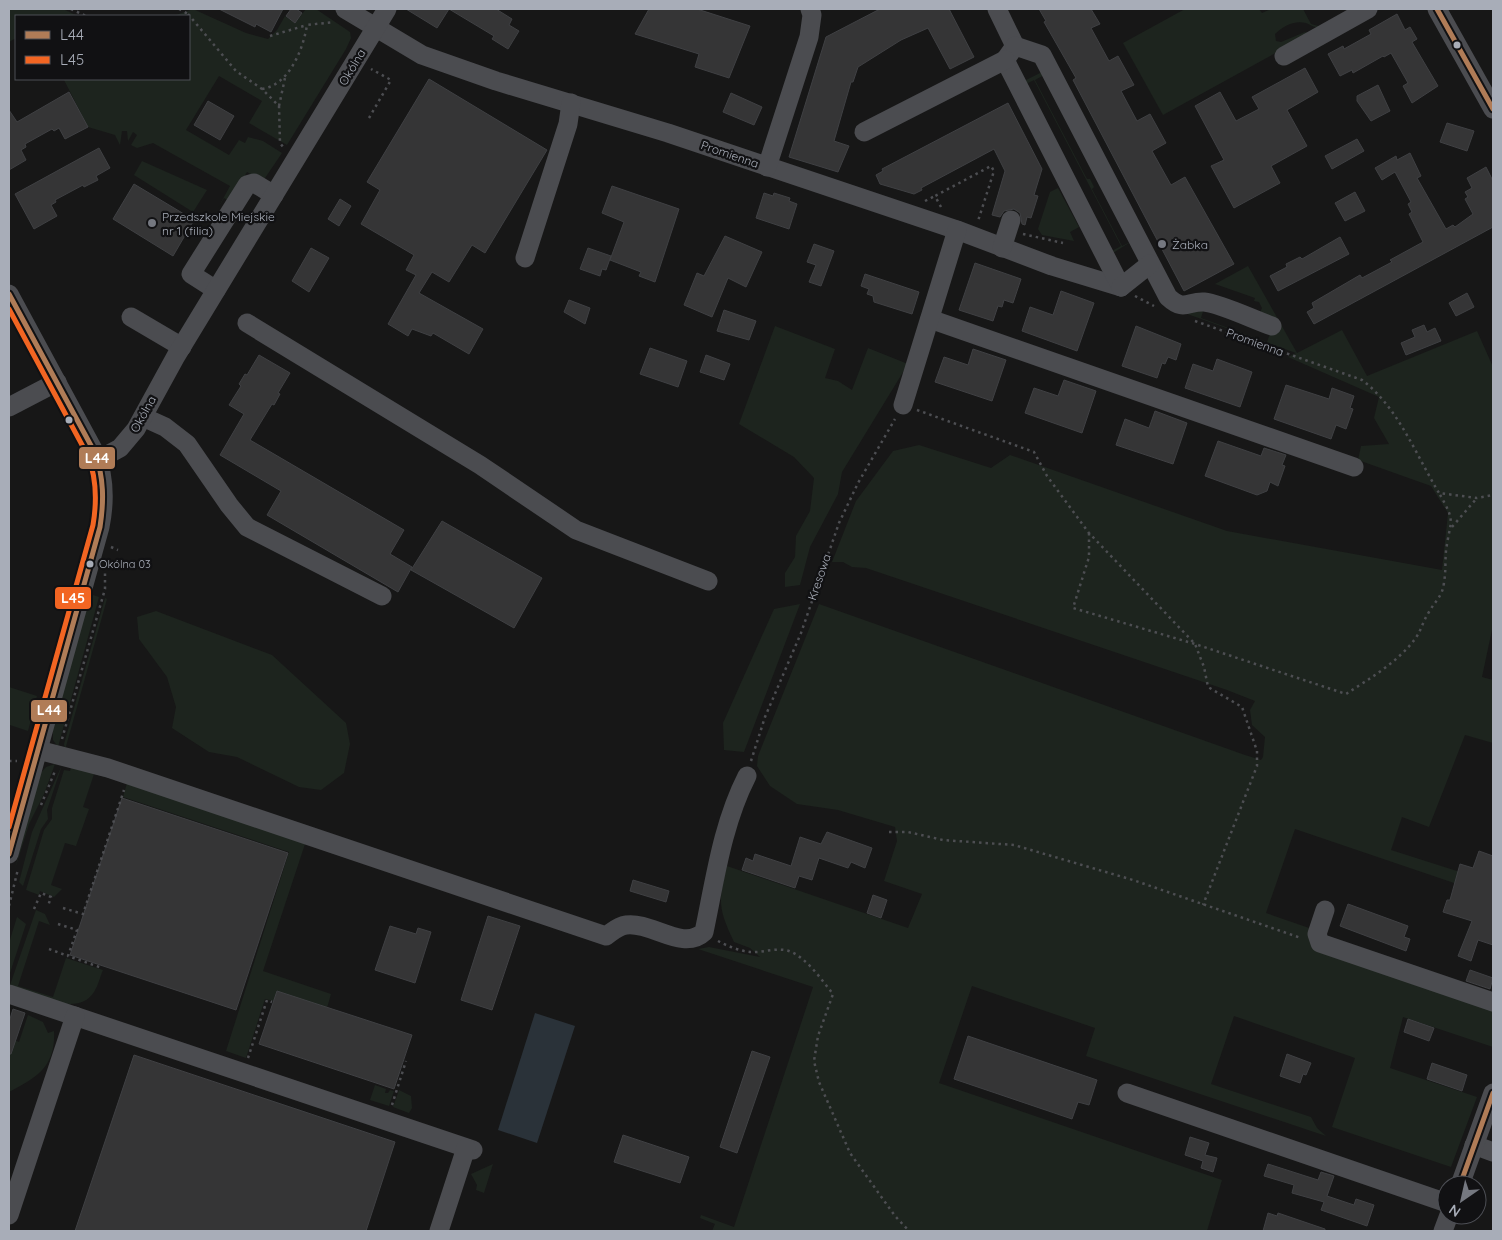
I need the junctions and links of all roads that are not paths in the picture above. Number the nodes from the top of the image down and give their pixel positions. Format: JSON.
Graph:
{"nodes":[{"id":1,"x":387,"y":9,"type":"edge"},
{"id":2,"x":810,"y":9,"type":"edge"},
{"id":3,"x":997,"y":9,"type":"edge"},
{"id":4,"x":1368,"y":9,"type":"edge"},
{"id":5,"x":1437,"y":9,"type":"edge"},
{"id":6,"x":342,"y":16,"type":"edge"},
{"id":7,"x":375,"y":28,"type":"junction"},
{"id":8,"x":1010,"y":53,"type":"junction"},
{"id":9,"x":1284,"y":56,"type":"dead end"},
{"id":10,"x":1490,"y":98,"type":"edge"},
{"id":11,"x":572,"y":103,"type":"junction"},
{"id":12,"x":864,"y":132,"type":"dead end"},
{"id":13,"x":768,"y":167,"type":"junction"},
{"id":14,"x":274,"y":196,"type":"junction"},
{"id":15,"x":963,"y":224,"type":"junction"},
{"id":16,"x":1009,"y":225,"type":"road end"},
{"id":17,"x":1002,"y":248,"type":"junction"},
{"id":18,"x":525,"y":258,"type":"dead end"},
{"id":19,"x":1150,"y":264,"type":"junction"},
{"id":20,"x":1121,"y":287,"type":"junction"},
{"id":21,"x":216,"y":290,"type":"junction"},
{"id":22,"x":9,"y":294,"type":"edge"},
{"id":23,"x":131,"y":317,"type":"dead end"},
{"id":24,"x":930,"y":319,"type":"junction"},
{"id":25,"x":247,"y":323,"type":"dead end"},
{"id":26,"x":1272,"y":326,"type":"dead end"},
{"id":27,"x":182,"y":347,"type":"junction"},
{"id":28,"x":56,"y":382,"type":"junction"},
{"id":29,"x":903,"y":405,"type":"road end"},
{"id":30,"x":9,"y":407,"type":"edge"},
{"id":31,"x":143,"y":417,"type":"junction"},
{"id":32,"x":98,"y":460,"type":"junction"},
{"id":33,"x":1354,"y":467,"type":"dead end"},
{"id":34,"x":708,"y":581,"type":"dead end"},
{"id":35,"x":382,"y":596,"type":"dead end"},
{"id":36,"x":38,"y":750,"type":"junction"},
{"id":37,"x":747,"y":776,"type":"road end"},
{"id":38,"x":9,"y":854,"type":"edge"},
{"id":39,"x":1325,"y":910,"type":"dead end"},
{"id":40,"x":9,"y":994,"type":"edge"},
{"id":41,"x":1493,"y":1002,"type":"edge"},
{"id":42,"x":75,"y":1016,"type":"junction"},
{"id":43,"x":1127,"y":1093,"type":"dead end"},
{"id":44,"x":1493,"y":1093,"type":"edge"},
{"id":45,"x":1474,"y":1145,"type":"junction"},
{"id":46,"x":1493,"y":1152,"type":"edge"},
{"id":47,"x":1464,"y":1175,"type":"edge"},
{"id":48,"x":1437,"y":1200,"type":"edge"},
{"id":49,"x":9,"y":1215,"type":"edge"},
{"id":50,"x":439,"y":1231,"type":"edge"}],
"edges":[{"from":1,"to":7,"type":"street","name":"Okólna"},
{"from":2,"to":13,"type":"street"},
{"from":3,"to":8,"type":"street"},
{"from":4,"to":9,"type":"street"},
{"from":5,"to":10,"type":"street"},
{"from":6,"to":7,"type":"street","name":"Promienna"},
{"from":7,"to":11,"type":"street","name":"Promienna"},
{"from":7,"to":14,"type":"street","name":"Okólna"},
{"from":8,"to":12,"type":"street"},
{"from":8,"to":19,"type":"street"},
{"from":8,"to":20,"type":"street"},
{"from":11,"to":13,"type":"street","name":"Promienna"},
{"from":11,"to":18,"type":"street"},
{"from":13,"to":15,"type":"street","name":"Promienna"},
{"from":14,"to":21,"type":"street","name":"Okólna"},
{"from":14,"to":21,"type":"street"},
{"from":15,"to":17,"type":"street","name":"Promienna"},
{"from":15,"to":24,"type":"street"},
{"from":16,"to":17,"type":"street"},
{"from":17,"to":20,"type":"street","name":"Promienna"},
{"from":19,"to":20,"type":"street"},
{"from":19,"to":26,"type":"street"},
{"from":21,"to":27,"type":"street","name":"Okólna"},
{"from":22,"to":28,"type":"street"},
{"from":23,"to":27,"type":"street"},
{"from":24,"to":29,"type":"street"},
{"from":24,"to":33,"type":"street"},
{"from":25,"to":34,"type":"street"},
{"from":27,"to":31,"type":"street","name":"Okólna"},
{"from":28,"to":30,"type":"street"},
{"from":28,"to":32,"type":"street"},
{"from":31,"to":32,"type":"street","name":"Okólna"},
{"from":31,"to":35,"type":"street"},
{"from":32,"to":36,"type":"street"},
{"from":36,"to":37,"type":"street"},
{"from":36,"to":38,"type":"street"},
{"from":39,"to":41,"type":"street"},
{"from":40,"to":42,"type":"street"},
{"from":42,"to":49,"type":"street"},
{"from":42,"to":50,"type":"street"},
{"from":43,"to":48,"type":"street"},
{"from":44,"to":45,"type":"street"},
{"from":45,"to":46,"type":"street"},
{"from":45,"to":47,"type":"street"}]}
